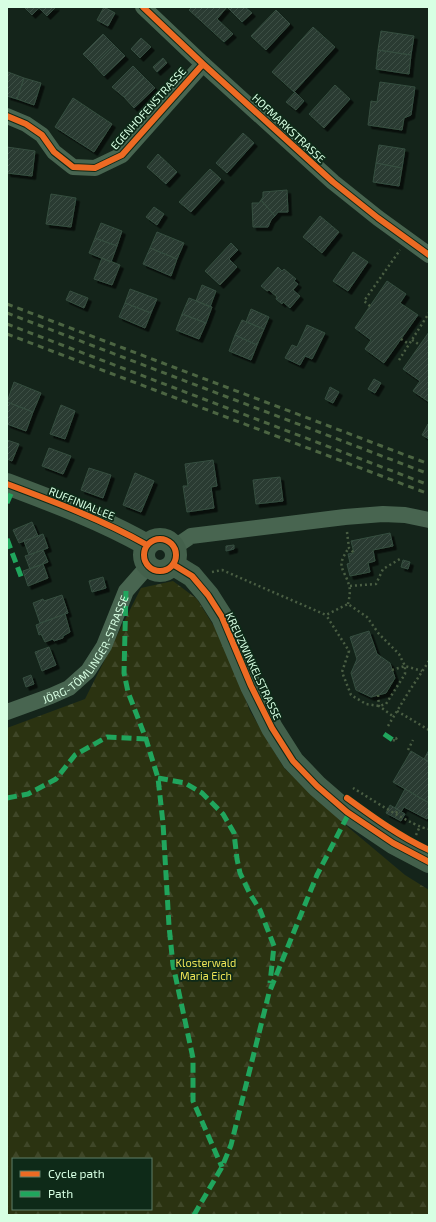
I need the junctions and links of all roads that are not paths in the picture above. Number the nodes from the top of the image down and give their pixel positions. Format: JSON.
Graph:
{"nodes":[{"id":1,"x":150,"y":9,"type":"edge"},
{"id":2,"x":203,"y":64,"type":"junction"},
{"id":3,"x":7,"y":116,"type":"edge"},
{"id":4,"x":428,"y":251,"type":"edge"},
{"id":5,"x":7,"y":484,"type":"edge"},
{"id":6,"x":429,"y":520,"type":"edge"},
{"id":7,"x":148,"y":555,"type":"junction"},
{"id":8,"x":180,"y":562,"type":"junction"},
{"id":9,"x":7,"y":712,"type":"edge"},
{"id":10,"x":429,"y":862,"type":"edge"}],
"edges":[{"from":1,"to":2,"type":"street","name":"HOFMARKSTRASSE"},
{"from":2,"to":3,"type":"street","name":"EGENHOFENSTRASSE"},
{"from":2,"to":4,"type":"street","name":"HOFMARKSTRASSE"},
{"from":5,"to":7,"type":"street","name":"RUFFINIALLEE"},
{"from":6,"to":8,"type":"street","name":"RUFFINIALLEE"},
{"from":7,"to":8,"type":"street","name":"RUFFINIALLEE"},
{"from":7,"to":8,"type":"street"},
{"from":7,"to":9,"type":"street","name":"JÖRG-TÖMLINGER-STRASSE"},
{"from":8,"to":10,"type":"street","name":"KREUZWINKELSTRASSE"}]}
